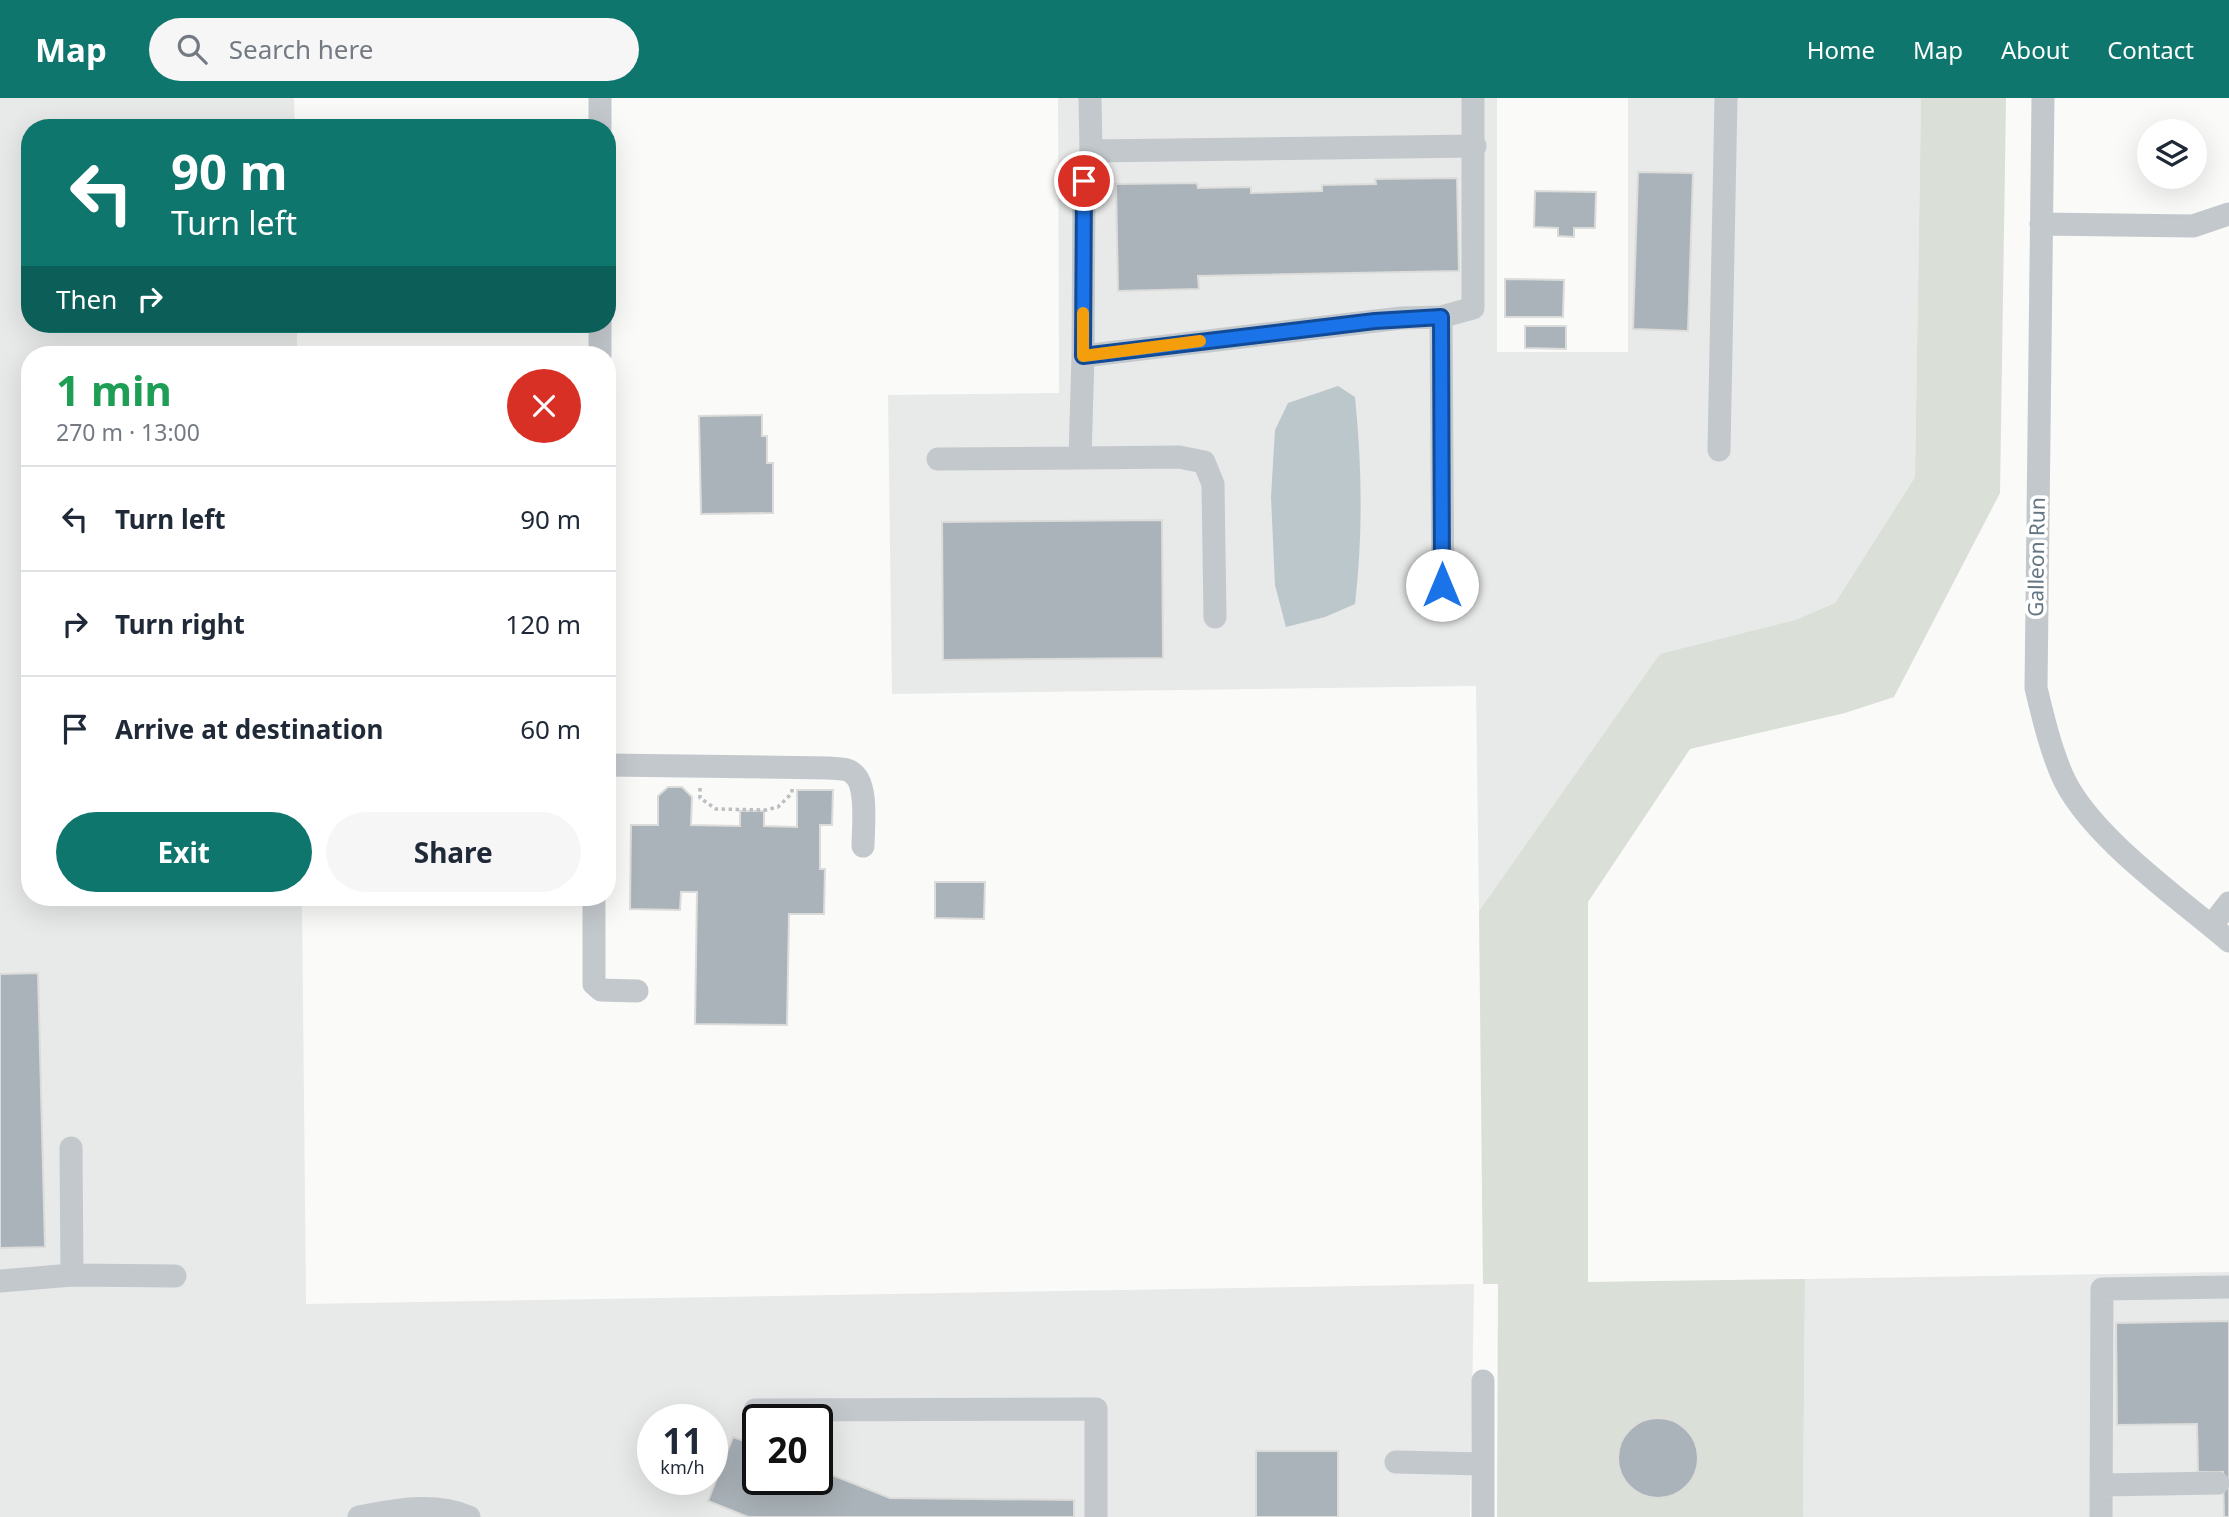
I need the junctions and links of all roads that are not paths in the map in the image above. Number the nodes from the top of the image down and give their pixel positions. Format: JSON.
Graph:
{"nodes":[{"id":1,"x":600,"y":98,"type":"edge"},
{"id":2,"x":1090,"y":98,"type":"edge"},
{"id":3,"x":1473,"y":98,"type":"edge"},
{"id":4,"x":1726,"y":98,"type":"edge"},
{"id":5,"x":2043,"y":98,"type":"edge"},
{"id":6,"x":600,"y":119,"type":"edge"},
{"id":7,"x":1475,"y":146,"type":"junction"},
{"id":8,"x":1091,"y":151,"type":"junction"},
{"id":9,"x":2229,"y":214,"type":"edge"},
{"id":10,"x":2041,"y":224,"type":"junction"},
{"id":11,"x":1441,"y":317,"type":"junction"},
{"id":12,"x":1083,"y":356,"type":"junction"},
{"id":13,"x":1718,"y":450,"type":"dead end"},
{"id":14,"x":1080,"y":458,"type":"junction"},
{"id":15,"x":938,"y":460,"type":"dead end"},
{"id":16,"x":1443,"y":610,"type":"dead end"},
{"id":17,"x":1215,"y":617,"type":"dead end"},
{"id":18,"x":616,"y":765,"type":"edge"},
{"id":19,"x":863,"y":846,"type":"dead end"},
{"id":20,"x":2229,"y":903,"type":"edge"},
{"id":21,"x":594,"y":906,"type":"edge"},
{"id":22,"x":2211,"y":926,"type":"junction"},
{"id":23,"x":2229,"y":941,"type":"edge"},
{"id":24,"x":637,"y":991,"type":"dead end"},
{"id":25,"x":71,"y":1148,"type":"dead end"},
{"id":26,"x":72,"y":1275,"type":"junction"},
{"id":27,"x":175,"y":1276,"type":"dead end"},
{"id":28,"x":0,"y":1281,"type":"edge"},
{"id":29,"x":2229,"y":1287,"type":"edge"},
{"id":30,"x":1483,"y":1381,"type":"dead end"},
{"id":31,"x":833,"y":1410,"type":"edge"},
{"id":32,"x":1396,"y":1462,"type":"dead end"},
{"id":33,"x":1483,"y":1464,"type":"junction"},
{"id":34,"x":2218,"y":1483,"type":"dead end"},
{"id":35,"x":2102,"y":1485,"type":"junction"},
{"id":36,"x":359,"y":1517,"type":"edge"},
{"id":37,"x":469,"y":1517,"type":"edge"},
{"id":38,"x":1096,"y":1517,"type":"edge"},
{"id":39,"x":1483,"y":1517,"type":"edge"},
{"id":40,"x":2101,"y":1517,"type":"edge"}],
"edges":[{"from":1,"to":6,"type":"street"},
{"from":2,"to":8,"type":"street"},
{"from":3,"to":7,"type":"street"},
{"from":4,"to":13,"type":"street"},
{"from":5,"to":10,"type":"street","name":"Galleon Run"},
{"from":7,"to":8,"type":"street"},
{"from":7,"to":11,"type":"street"},
{"from":8,"to":12,"type":"street"},
{"from":9,"to":10,"type":"street"},
{"from":10,"to":22,"type":"street","name":"Galleon Run"},
{"from":11,"to":12,"type":"street"},
{"from":11,"to":16,"type":"street"},
{"from":12,"to":14,"type":"street"},
{"from":14,"to":15,"type":"street"},
{"from":14,"to":17,"type":"street"},
{"from":18,"to":19,"type":"street"},
{"from":20,"to":22,"type":"street"},
{"from":21,"to":24,"type":"street"},
{"from":22,"to":23,"type":"street","name":"Galleon Run"},
{"from":25,"to":26,"type":"street"},
{"from":26,"to":27,"type":"street"},
{"from":26,"to":28,"type":"street"},
{"from":29,"to":35,"type":"street"},
{"from":30,"to":33,"type":"street"},
{"from":31,"to":38,"type":"street"},
{"from":32,"to":33,"type":"street"},
{"from":33,"to":39,"type":"street"},
{"from":34,"to":35,"type":"street"},
{"from":35,"to":40,"type":"street"},
{"from":36,"to":37,"type":"street"}]}
